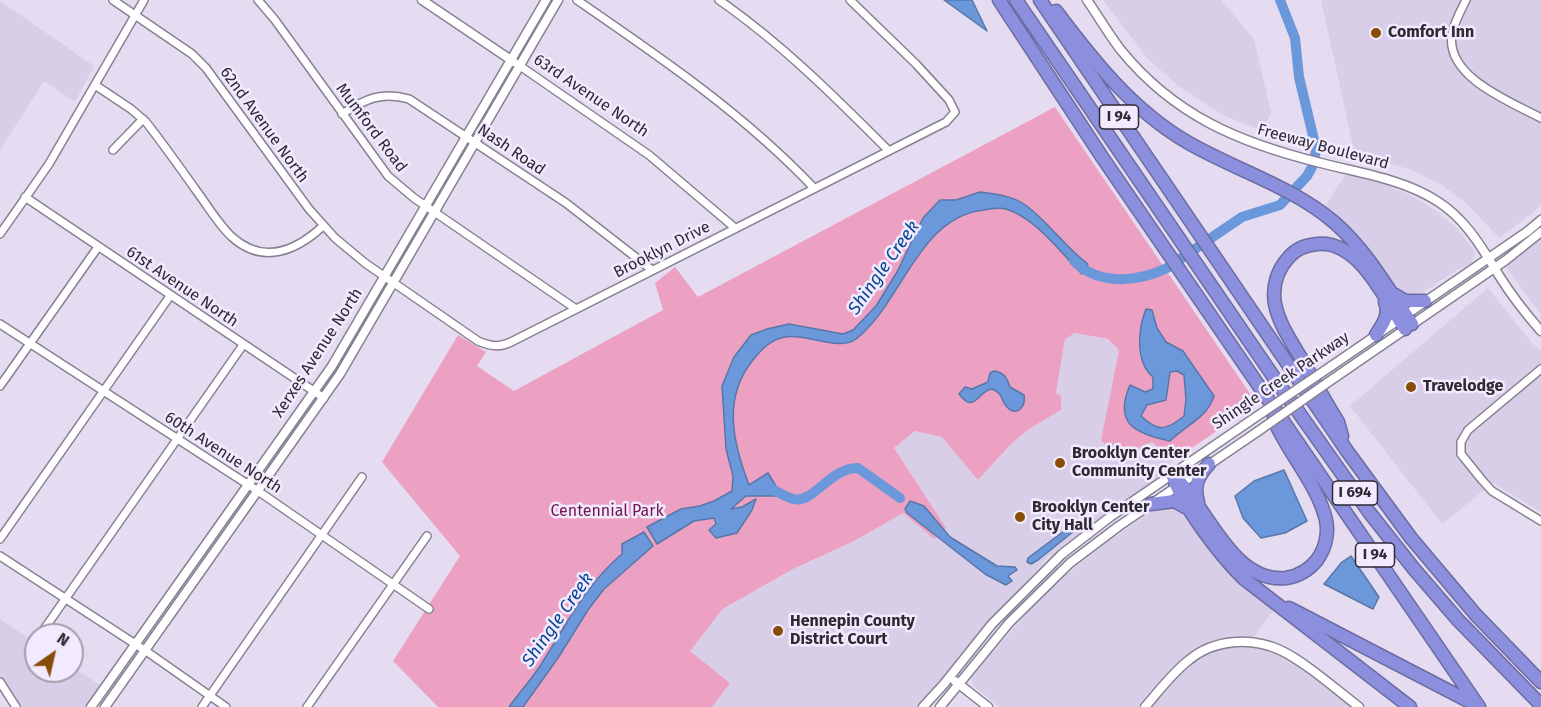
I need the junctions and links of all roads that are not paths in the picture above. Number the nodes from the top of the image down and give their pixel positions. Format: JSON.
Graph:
{"nodes":[{"id":1,"x":113,"y":0,"type":"edge"},
{"id":2,"x":144,"y":0,"type":"edge"},
{"id":3,"x":258,"y":0,"type":"edge"},
{"id":4,"x":422,"y":0,"type":"edge"},
{"id":5,"x":546,"y":0,"type":"edge"},
{"id":6,"x":558,"y":0,"type":"edge"},
{"id":7,"x":577,"y":0,"type":"edge"},
{"id":8,"x":719,"y":0,"type":"edge"},
{"id":9,"x":850,"y":0,"type":"edge"},
{"id":10,"x":999,"y":0,"type":"edge"},
{"id":11,"x":1016,"y":0,"type":"edge"},
{"id":12,"x":1040,"y":0,"type":"edge"},
{"id":13,"x":1048,"y":0,"type":"edge"},
{"id":14,"x":1087,"y":0,"type":"edge"},
{"id":15,"x":1466,"y":0,"type":"edge"},
{"id":16,"x":135,"y":15,"type":"junction"},
{"id":17,"x":511,"y":60,"type":"junction"},
{"id":18,"x":520,"y":66,"type":"junction"},
{"id":19,"x":95,"y":84,"type":"junction"},
{"id":20,"x":342,"y":114,"type":"junction"},
{"id":21,"x":1541,"y":118,"type":"edge"},
{"id":22,"x":143,"y":119,"type":"junction"},
{"id":23,"x":466,"y":136,"type":"junction"},
{"id":24,"x":476,"y":142,"type":"junction"},
{"id":25,"x":113,"y":150,"type":"dead end"},
{"id":26,"x":888,"y":150,"type":"junction"},
{"id":27,"x":814,"y":188,"type":"junction"},
{"id":28,"x":25,"y":197,"type":"junction"},
{"id":29,"x":426,"y":206,"type":"junction"},
{"id":30,"x":436,"y":212,"type":"junction"},
{"id":31,"x":1541,"y":220,"type":"edge"},
{"id":32,"x":323,"y":226,"type":"junction"},
{"id":33,"x":735,"y":228,"type":"junction"},
{"id":34,"x":1541,"y":232,"type":"edge"},
{"id":35,"x":0,"y":234,"type":"edge"},
{"id":36,"x":98,"y":247,"type":"junction"},
{"id":37,"x":1488,"y":257,"type":"junction"},
{"id":38,"x":1495,"y":268,"type":"junction"},
{"id":39,"x":652,"y":270,"type":"junction"},
{"id":40,"x":384,"y":276,"type":"junction"},
{"id":41,"x":394,"y":282,"type":"junction"},
{"id":42,"x":1386,"y":293,"type":"junction"},
{"id":43,"x":170,"y":296,"type":"junction"},
{"id":44,"x":1425,"y":301,"type":"junction"},
{"id":45,"x":576,"y":309,"type":"junction"},
{"id":46,"x":1405,"y":322,"type":"junction"},
{"id":47,"x":0,"y":324,"type":"edge"},
{"id":48,"x":1541,"y":331,"type":"edge"},
{"id":49,"x":1376,"y":335,"type":"junction"},
{"id":50,"x":30,"y":344,"type":"junction"},
{"id":51,"x":243,"y":345,"type":"junction"},
{"id":52,"x":1541,"y":369,"type":"edge"},
{"id":53,"x":0,"y":386,"type":"edge"},
{"id":54,"x":103,"y":391,"type":"junction"},
{"id":55,"x":314,"y":391,"type":"junction"},
{"id":56,"x":324,"y":398,"type":"junction"},
{"id":57,"x":1270,"y":403,"type":"junction"},
{"id":58,"x":177,"y":439,"type":"junction"},
{"id":59,"x":1347,"y":451,"type":"junction"},
{"id":60,"x":1209,"y":464,"type":"junction"},
{"id":61,"x":362,"y":477,"type":"dead end"},
{"id":62,"x":1177,"y":481,"type":"junction"},
{"id":63,"x":248,"y":485,"type":"junction"},
{"id":64,"x":258,"y":491,"type":"junction"},
{"id":65,"x":1151,"y":504,"type":"junction"},
{"id":66,"x":1203,"y":521,"type":"junction"},
{"id":67,"x":1541,"y":521,"type":"edge"},
{"id":68,"x":322,"y":536,"type":"junction"},
{"id":69,"x":427,"y":536,"type":"dead end"},
{"id":70,"x":0,"y":539,"type":"edge"},
{"id":71,"x":0,"y":556,"type":"edge"},
{"id":72,"x":1243,"y":578,"type":"junction"},
{"id":73,"x":392,"y":582,"type":"junction"},
{"id":74,"x":65,"y":599,"type":"junction"},
{"id":75,"x":429,"y":609,"type":"dead end"},
{"id":76,"x":48,"y":623,"type":"edge"},
{"id":77,"x":136,"y":645,"type":"junction"},
{"id":78,"x":146,"y":651,"type":"junction"},
{"id":79,"x":1512,"y":653,"type":"junction"},
{"id":80,"x":949,"y":677,"type":"junction"},
{"id":81,"x":1541,"y":678,"type":"edge"},
{"id":82,"x":0,"y":682,"type":"edge"},
{"id":83,"x":1541,"y":682,"type":"edge"},
{"id":84,"x":959,"y":684,"type":"junction"},
{"id":85,"x":210,"y":696,"type":"junction"},
{"id":86,"x":1541,"y":705,"type":"edge"},
{"id":87,"x":16,"y":707,"type":"edge"},
{"id":88,"x":91,"y":707,"type":"edge"},
{"id":89,"x":105,"y":707,"type":"edge"},
{"id":90,"x":202,"y":707,"type":"edge"},
{"id":91,"x":226,"y":707,"type":"edge"},
{"id":92,"x":307,"y":707,"type":"edge"},
{"id":93,"x":923,"y":707,"type":"edge"},
{"id":94,"x":940,"y":707,"type":"edge"},
{"id":95,"x":988,"y":707,"type":"edge"},
{"id":96,"x":1145,"y":707,"type":"edge"},
{"id":97,"x":1359,"y":707,"type":"edge"},
{"id":98,"x":1410,"y":707,"type":"edge"},
{"id":99,"x":1479,"y":707,"type":"edge"}],
"edges":[{"from":1,"to":16,"type":"street","name":"62nd Avenue North"},
{"from":2,"to":16,"type":"street"},
{"from":3,"to":20,"type":"street","name":"Mumford Road"},
{"from":4,"to":17,"type":"street","name":"63rd Avenue North"},
{"from":5,"to":17,"type":"street","name":"Xerxes Avenue North"},
{"from":6,"to":18,"type":"street","name":"Xerxes Avenue North"},
{"from":7,"to":27,"type":"street"},
{"from":8,"to":26,"type":"street"},
{"from":9,"to":26,"type":"street","name":"Brooklyn Drive"},
{"from":10,"to":57,"type":"highway","number":"I 94"},
{"from":11,"to":86,"type":"highway","number":"I 694"},
{"from":12,"to":59,"type":"highway","number":"I 94"},
{"from":13,"to":42,"type":"highway"},
{"from":14,"to":37,"type":"street","name":"Freeway Boulevard"},
{"from":15,"to":21,"type":"street"},
{"from":16,"to":19,"type":"street"},
{"from":16,"to":32,"type":"street","name":"62nd Avenue North"},
{"from":17,"to":18,"type":"street","name":"63rd Avenue North"},
{"from":17,"to":23,"type":"street","name":"Xerxes Avenue North"},
{"from":18,"to":24,"type":"street","name":"Xerxes Avenue North"},
{"from":18,"to":33,"type":"street","name":"63rd Avenue North"},
{"from":19,"to":22,"type":"street"},
{"from":19,"to":28,"type":"street"},
{"from":20,"to":23,"type":"street","name":"Nash Road"},
{"from":20,"to":29,"type":"street","name":"Mumford Road"},
{"from":22,"to":25,"type":"street"},
{"from":22,"to":32,"type":"street"},
{"from":23,"to":24,"type":"street","name":"Nash Road"},
{"from":23,"to":29,"type":"street","name":"Xerxes Avenue North"},
{"from":24,"to":30,"type":"street","name":"Xerxes Avenue North"},
{"from":24,"to":39,"type":"street","name":"Nash Road"},
{"from":26,"to":27,"type":"street","name":"Brooklyn Drive"},
{"from":27,"to":33,"type":"street","name":"Brooklyn Drive"},
{"from":28,"to":35,"type":"street"},
{"from":28,"to":36,"type":"street","name":"61st Avenue North"},
{"from":29,"to":30,"type":"street","name":"Mumford Road"},
{"from":29,"to":40,"type":"street","name":"Xerxes Avenue North"},
{"from":30,"to":41,"type":"street","name":"Xerxes Avenue North"},
{"from":30,"to":45,"type":"street","name":"Mumford Road"},
{"from":31,"to":37,"type":"street","name":"Shingle Creek Parkway"},
{"from":32,"to":40,"type":"street","name":"62nd Avenue North"},
{"from":33,"to":39,"type":"street","name":"Brooklyn Drive"},
{"from":34,"to":38,"type":"street","name":"Shingle Creek Parkway"},
{"from":36,"to":43,"type":"street","name":"61st Avenue North"},
{"from":36,"to":50,"type":"street"},
{"from":37,"to":38,"type":"street","name":"Freeway Boulevard"},
{"from":37,"to":44,"type":"street","name":"Shingle Creek Parkway"},
{"from":38,"to":46,"type":"street","name":"Shingle Creek Parkway"},
{"from":38,"to":48,"type":"street","name":"Freeway Boulevard"},
{"from":39,"to":45,"type":"street","name":"Brooklyn Drive"},
{"from":40,"to":41,"type":"street","name":"Brooklyn Drive"},
{"from":40,"to":55,"type":"street","name":"Xerxes Avenue North"},
{"from":41,"to":45,"type":"street","name":"Brooklyn Drive"},
{"from":41,"to":56,"type":"street","name":"Xerxes Avenue North"},
{"from":42,"to":44,"type":"highway"},
{"from":42,"to":46,"type":"highway"},
{"from":42,"to":49,"type":"highway"},
{"from":42,"to":59,"type":"highway"},
{"from":43,"to":51,"type":"street","name":"61st Avenue North"},
{"from":43,"to":54,"type":"street"},
{"from":44,"to":46,"type":"street","name":"Shingle Creek Parkway"},
{"from":46,"to":49,"type":"street","name":"Shingle Creek Parkway"},
{"from":46,"to":60,"type":"street","name":"Shingle Creek Parkway","bridge":true},
{"from":47,"to":50,"type":"street","name":"60th Avenue North"},
{"from":49,"to":62,"type":"street","name":"Shingle Creek Parkway","bridge":true},
{"from":50,"to":53,"type":"street"},
{"from":50,"to":54,"type":"street","name":"60th Avenue North"},
{"from":51,"to":55,"type":"street","name":"61st Avenue North"},
{"from":51,"to":58,"type":"street"},
{"from":52,"to":67,"type":"street"},
{"from":54,"to":58,"type":"street","name":"60th Avenue North"},
{"from":54,"to":70,"type":"street"},
{"from":55,"to":56,"type":"street","name":"61st Avenue North"},
{"from":55,"to":63,"type":"street","name":"Xerxes Avenue North"},
{"from":56,"to":64,"type":"street","name":"Xerxes Avenue North"},
{"from":57,"to":66,"type":"highway"},
{"from":57,"to":99,"type":"highway","number":"I 94"},
{"from":58,"to":63,"type":"street","name":"60th Avenue North"},
{"from":58,"to":74,"type":"street"},
{"from":59,"to":79,"type":"highway","number":"I 94"},
{"from":60,"to":62,"type":"street","name":"Shingle Creek Parkway"},
{"from":60,"to":66,"type":"highway"},
{"from":61,"to":68,"type":"street"},
{"from":62,"to":65,"type":"street","name":"Shingle Creek Parkway"},
{"from":62,"to":66,"type":"highway"},
{"from":62,"to":80,"type":"street","name":"Shingle Creek Parkway"},
{"from":63,"to":64,"type":"street","name":"60th Avenue North"},
{"from":63,"to":77,"type":"street","name":"Xerxes Avenue North"},
{"from":64,"to":68,"type":"street","name":"60th Avenue North"},
{"from":64,"to":78,"type":"street","name":"Xerxes Avenue North"},
{"from":65,"to":66,"type":"highway"},
{"from":65,"to":84,"type":"street","name":"Shingle Creek Parkway"},
{"from":66,"to":72,"type":"highway"},
{"from":68,"to":73,"type":"street","name":"60th Avenue North"},
{"from":68,"to":85,"type":"street"},
{"from":69,"to":73,"type":"street"},
{"from":71,"to":74,"type":"street"},
{"from":72,"to":98,"type":"highway"},
{"from":72,"to":99,"type":"highway"},
{"from":73,"to":75,"type":"street","name":"60th Avenue North"},
{"from":73,"to":92,"type":"street"},
{"from":74,"to":76,"type":"street"},
{"from":74,"to":77,"type":"street"},
{"from":77,"to":78,"type":"street"},
{"from":77,"to":88,"type":"street","name":"Xerxes Avenue North"},
{"from":78,"to":85,"type":"street"},
{"from":78,"to":89,"type":"street","name":"Xerxes Avenue North"},
{"from":79,"to":81,"type":"highway"},
{"from":79,"to":83,"type":"highway","number":"I 94"},
{"from":80,"to":84,"type":"street"},
{"from":80,"to":93,"type":"street","name":"Shingle Creek Parkway"},
{"from":82,"to":87,"type":"street"},
{"from":84,"to":94,"type":"street","name":"Shingle Creek Parkway"},
{"from":84,"to":95,"type":"street"},
{"from":85,"to":90,"type":"street"},
{"from":85,"to":91,"type":"street"},
{"from":96,"to":97,"type":"street"}]}
